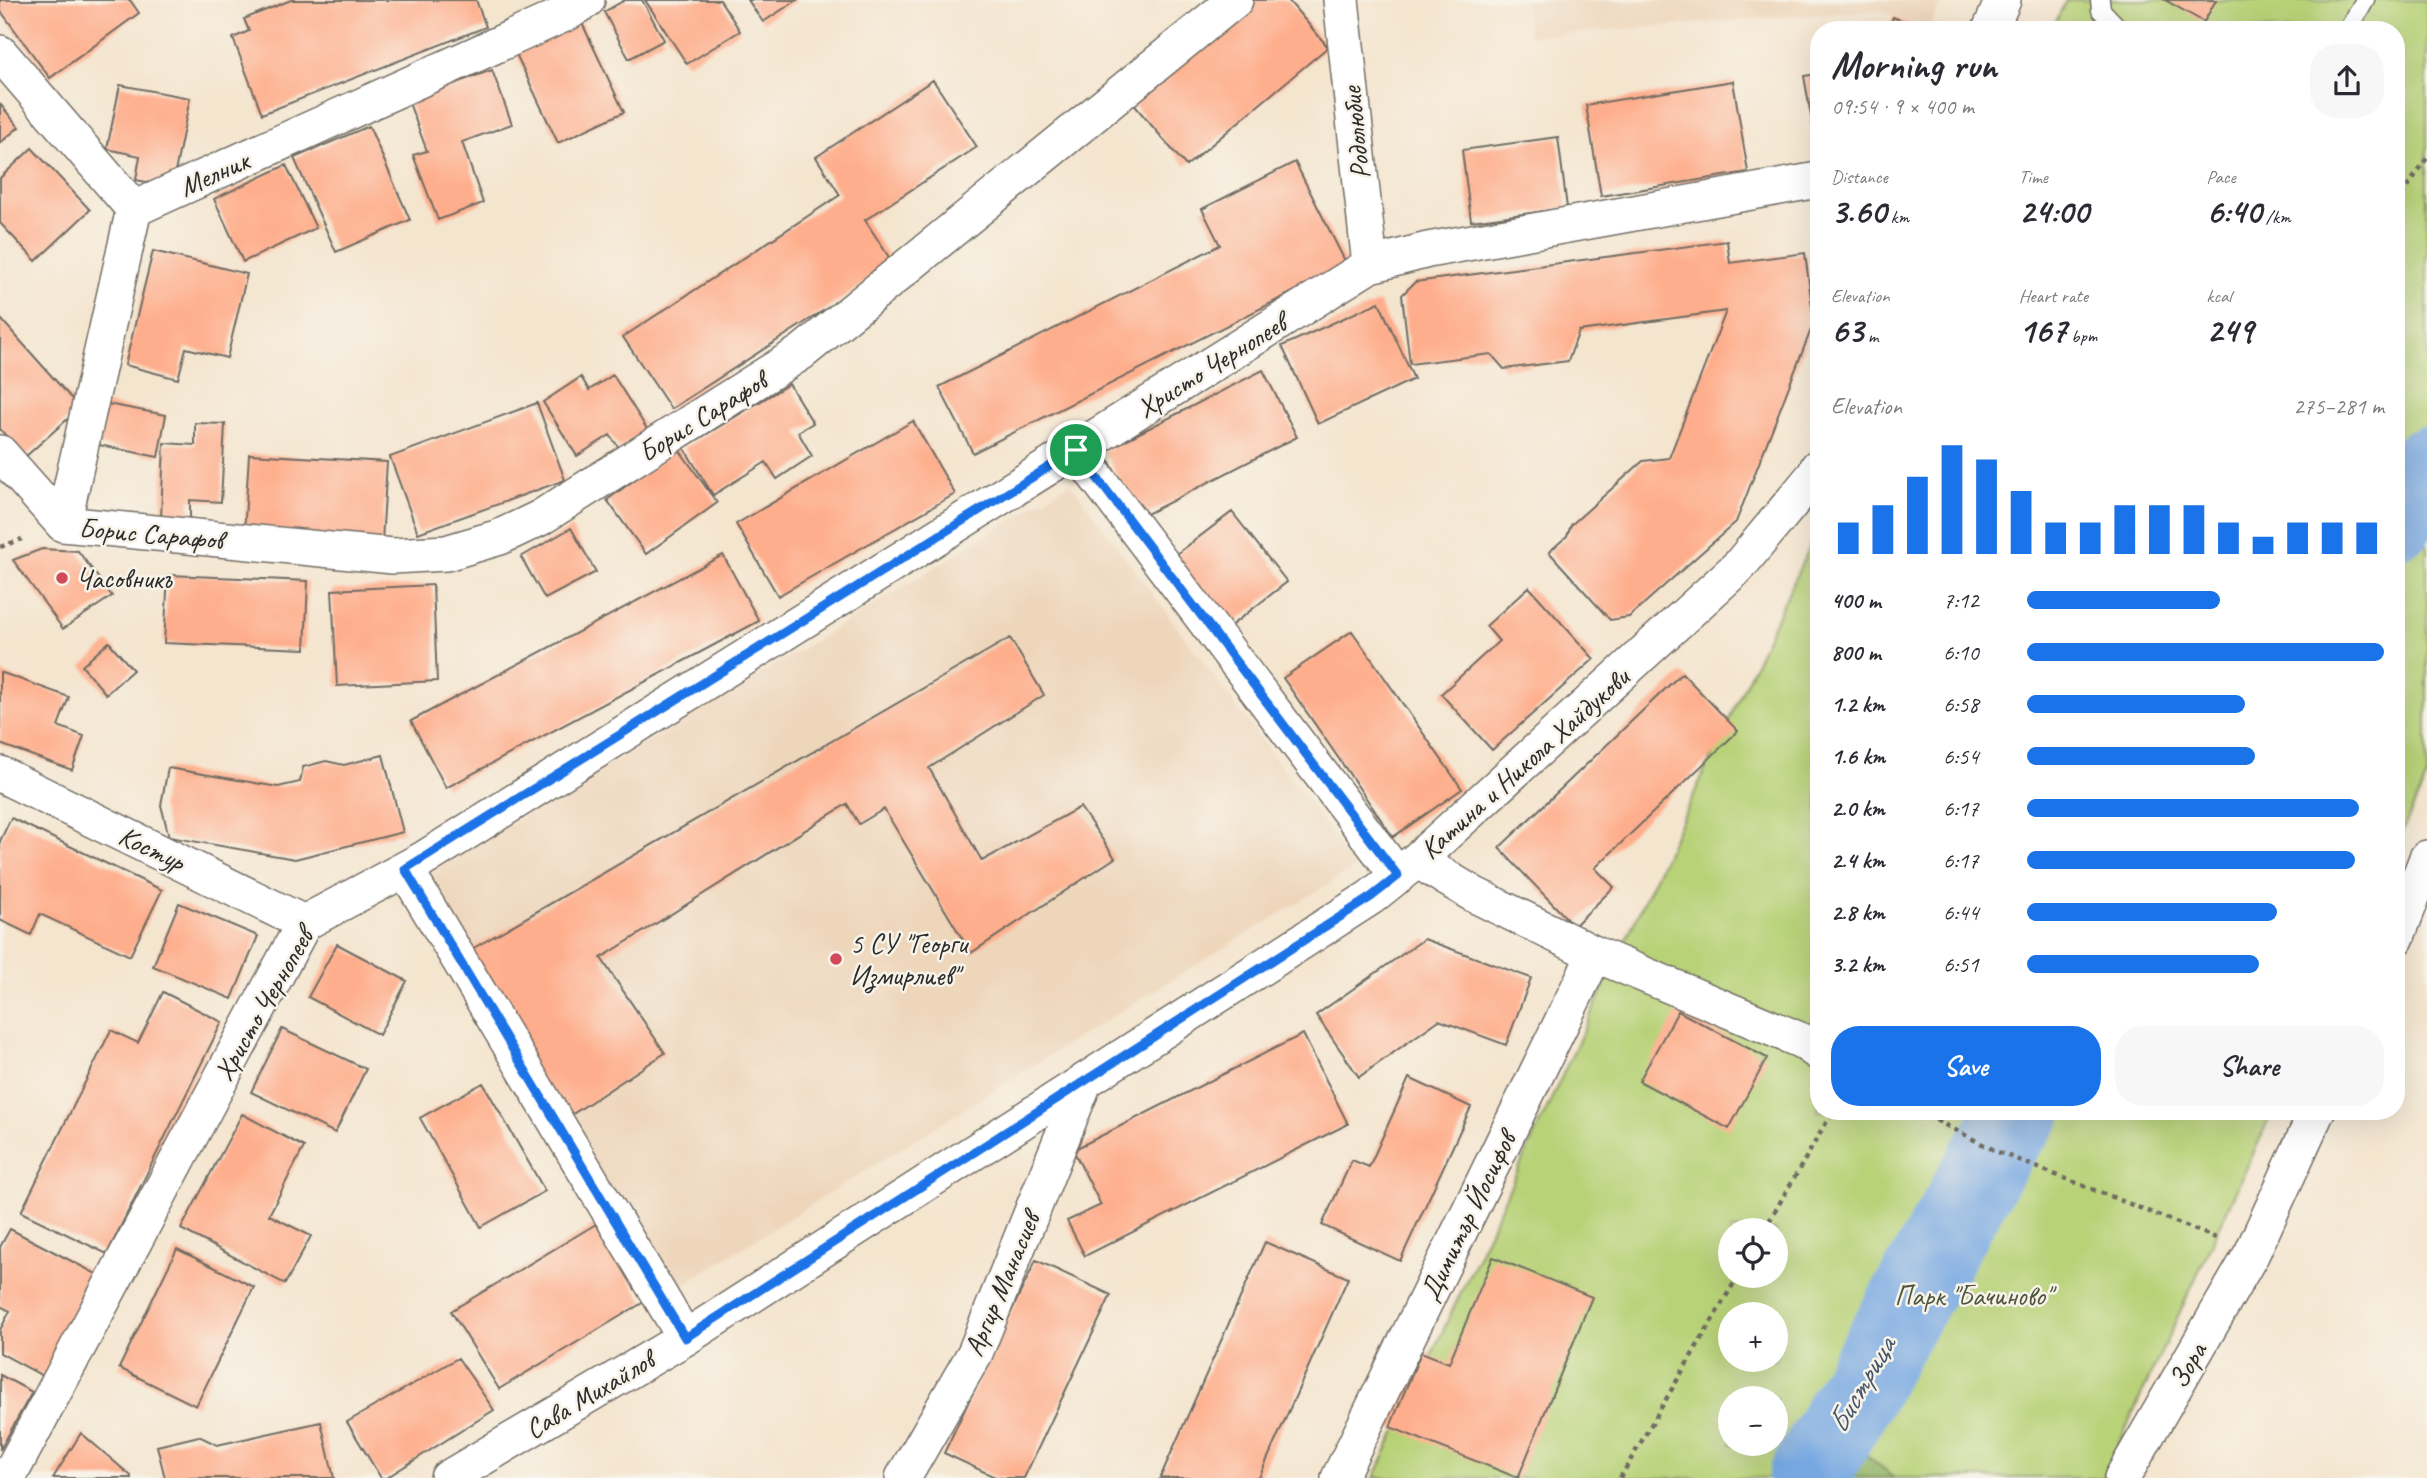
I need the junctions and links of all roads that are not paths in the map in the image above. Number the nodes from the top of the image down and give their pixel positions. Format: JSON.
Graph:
{"nodes":[{"id":1,"x":587,"y":0,"type":"edge"},
{"id":2,"x":1235,"y":0,"type":"edge"},
{"id":3,"x":1341,"y":0,"type":"edge"},
{"id":4,"x":2003,"y":0,"type":"edge"},
{"id":5,"x":2100,"y":0,"type":"edge"},
{"id":6,"x":2365,"y":0,"type":"edge"},
{"id":7,"x":1994,"y":21,"type":"edge"},
{"id":8,"x":2111,"y":21,"type":"edge"},
{"id":9,"x":2353,"y":21,"type":"edge"},
{"id":10,"x":0,"y":53,"type":"edge"},
{"id":11,"x":1810,"y":181,"type":"edge"},
{"id":12,"x":134,"y":209,"type":"junction"},
{"id":13,"x":1370,"y":265,"type":"junction"},
{"id":14,"x":1076,"y":450,"type":"junction"},
{"id":15,"x":0,"y":453,"type":"edge"},
{"id":16,"x":1810,"y":479,"type":"edge"},
{"id":17,"x":63,"y":524,"type":"junction"},
{"id":18,"x":0,"y":774,"type":"edge"},
{"id":19,"x":2427,"y":858,"type":"edge"},
{"id":20,"x":1407,"y":868,"type":"junction"},
{"id":21,"x":405,"y":869,"type":"junction"},
{"id":22,"x":2405,"y":915,"type":"edge"},
{"id":23,"x":304,"y":923,"type":"junction"},
{"id":24,"x":1595,"y":954,"type":"junction"},
{"id":25,"x":1810,"y":1046,"type":"edge"},
{"id":26,"x":1084,"y":1083,"type":"junction"},
{"id":27,"x":2313,"y":1120,"type":"edge"},
{"id":28,"x":685,"y":1338,"type":"junction"},
{"id":29,"x":8,"y":1478,"type":"edge"},
{"id":30,"x":448,"y":1478,"type":"edge"},
{"id":31,"x":903,"y":1478,"type":"edge"},
{"id":32,"x":1339,"y":1478,"type":"edge"},
{"id":33,"x":2122,"y":1478,"type":"edge"}],
"edges":[{"from":1,"to":12,"type":"street","name":"Мелник"},
{"from":2,"to":17,"type":"street","name":"Борис Сарафов"},
{"from":3,"to":13,"type":"street","name":"Родолюбие"},
{"from":4,"to":7,"type":"street"},
{"from":5,"to":8,"type":"lane"},
{"from":6,"to":9,"type":"lane"},
{"from":10,"to":12,"type":"street"},
{"from":11,"to":13,"type":"street","name":"Христо Чернопеев"},
{"from":12,"to":17,"type":"street"},
{"from":13,"to":14,"type":"street","name":"Христо Чернопеев"},
{"from":14,"to":20,"type":"street"},
{"from":14,"to":21,"type":"street","name":"Христо Чернопеев"},
{"from":15,"to":17,"type":"street"},
{"from":16,"to":20,"type":"street","name":"Катина и Никола Хайдукови"},
{"from":18,"to":23,"type":"street","name":"Костур"},
{"from":19,"to":22,"type":"street"},
{"from":20,"to":24,"type":"street"},
{"from":20,"to":26,"type":"street","name":"Катина и Никола Хайдукови"},
{"from":21,"to":23,"type":"street","name":"Христо Чернопеев"},
{"from":21,"to":28,"type":"street"},
{"from":23,"to":29,"type":"street","name":"Христо Чернопеев"},
{"from":24,"to":25,"type":"street"},
{"from":24,"to":32,"type":"street","name":"Димитър Йосифов"},
{"from":26,"to":28,"type":"street","name":"Сава Михайлов"},
{"from":26,"to":31,"type":"street","name":"Аргир Манасиев"},
{"from":27,"to":33,"type":"street","name":"Зора"},
{"from":28,"to":30,"type":"street","name":"Сава Михайлов"}]}
